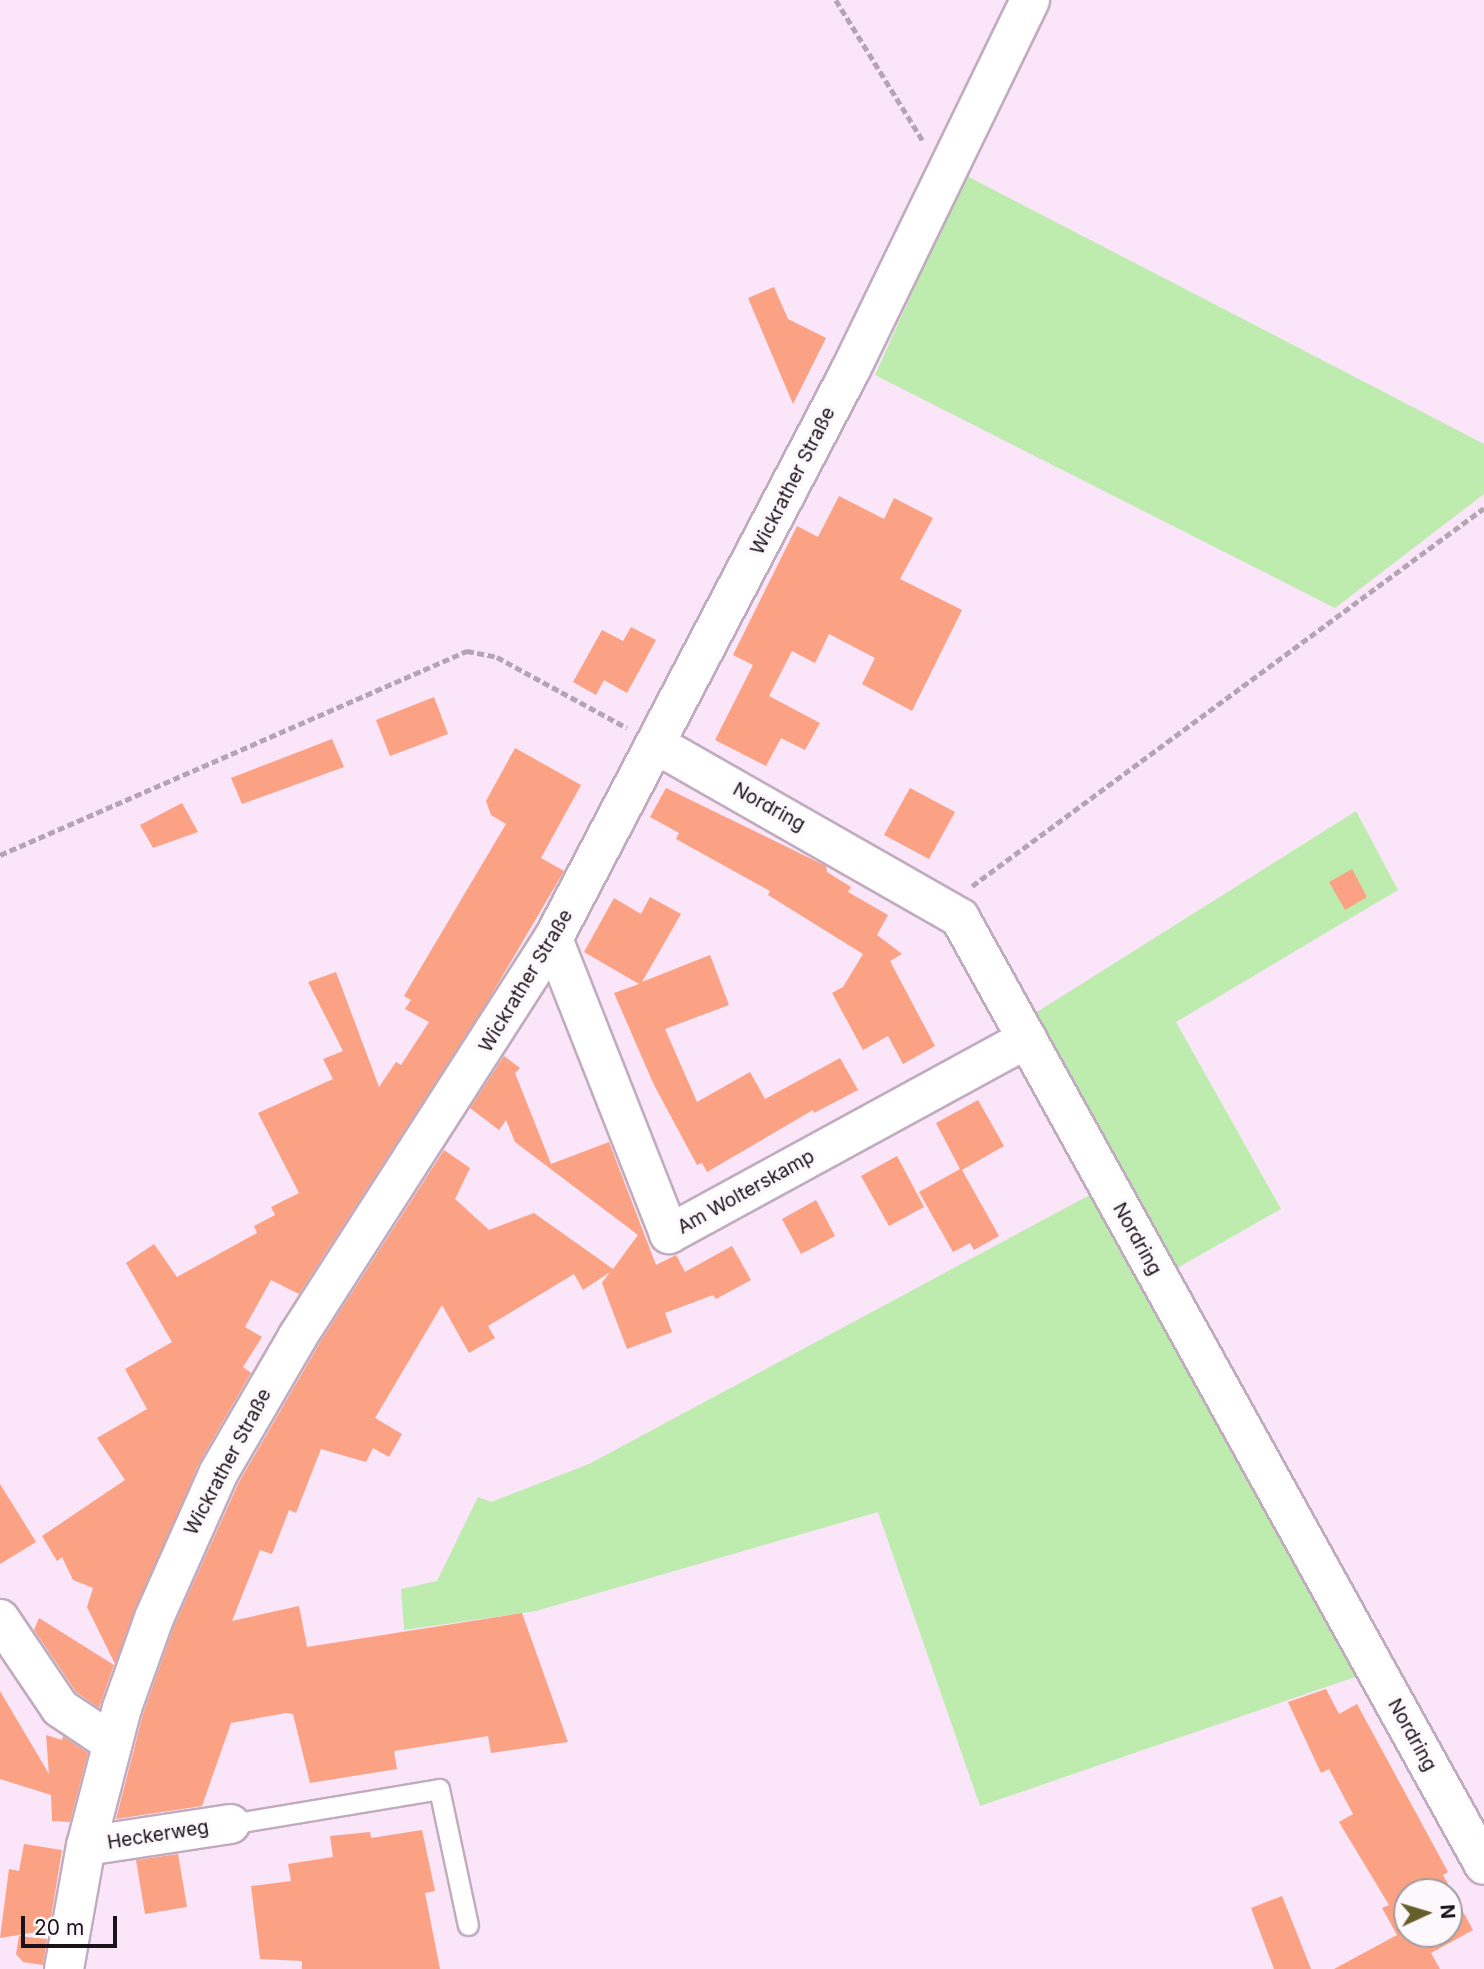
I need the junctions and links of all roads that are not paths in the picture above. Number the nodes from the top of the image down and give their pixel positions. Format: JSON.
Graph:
{"nodes":[{"id":1,"x":1030,"y":0,"type":"edge"},
{"id":2,"x":657,"y":745,"type":"junction"},
{"id":3,"x":553,"y":939,"type":"junction"},
{"id":4,"x":1027,"y":1039,"type":"junction"},
{"id":5,"x":0,"y":1619,"type":"edge"},
{"id":6,"x":111,"y":1742,"type":"junction"},
{"id":7,"x":230,"y":1824,"type":"joint"},
{"id":8,"x":86,"y":1846,"type":"junction"},
{"id":9,"x":1484,"y":1865,"type":"edge"},
{"id":10,"x":468,"y":1926,"type":"dead end"},
{"id":11,"x":64,"y":1969,"type":"edge"}],
"edges":[{"from":1,"to":2,"type":"street","name":"Wickrather Straße"},
{"from":2,"to":3,"type":"street","name":"Wickrather Straße"},
{"from":2,"to":4,"type":"street","name":"Nordring"},
{"from":3,"to":4,"type":"street","name":"Am Wolterskamp"},
{"from":3,"to":6,"type":"street","name":"Wickrather Straße"},
{"from":4,"to":9,"type":"street","name":"Nordring"},
{"from":5,"to":6,"type":"street"},
{"from":6,"to":8,"type":"street","name":"Wickrather Straße"},
{"from":7,"to":8,"type":"street","name":"Heckerweg"},
{"from":7,"to":10,"type":"lane"},
{"from":8,"to":11,"type":"street","name":"Wickrather Straße"}]}
